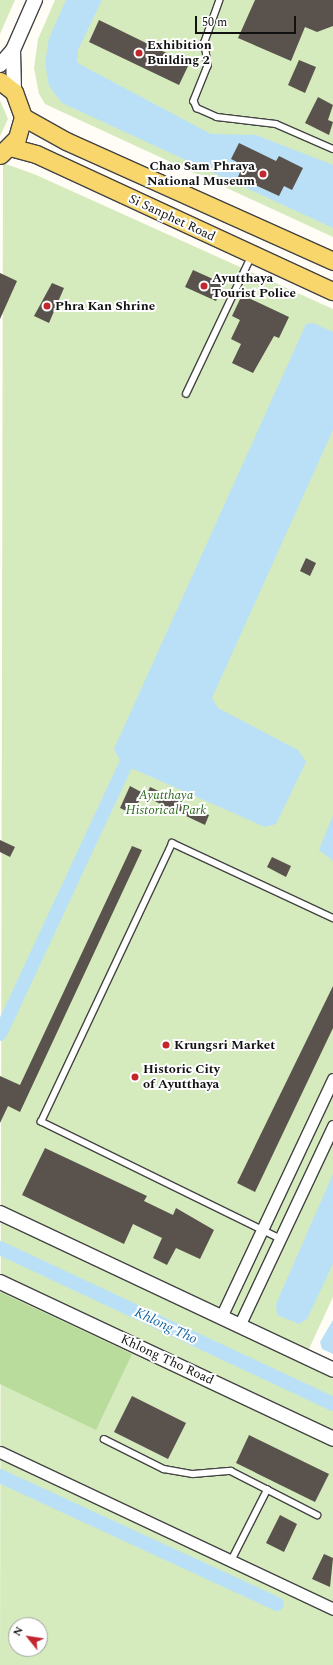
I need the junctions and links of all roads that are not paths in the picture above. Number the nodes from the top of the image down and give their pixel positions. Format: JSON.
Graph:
{"nodes":[{"id":1,"x":34,"y":0,"type":"edge"},
{"id":2,"x":220,"y":0,"type":"edge"},
{"id":3,"x":13,"y":50,"type":"junction"},
{"id":4,"x":0,"y":65,"type":"edge"},
{"id":5,"x":0,"y":81,"type":"edge"},
{"id":6,"x":14,"y":92,"type":"junction"},
{"id":7,"x":23,"y":117,"type":"junction"},
{"id":8,"x":333,"y":149,"type":"edge"},
{"id":9,"x":5,"y":151,"type":"edge"},
{"id":10,"x":179,"y":192,"type":"junction"},
{"id":11,"x":168,"y":216,"type":"junction"},
{"id":12,"x":235,"y":217,"type":"junction"},
{"id":13,"x":223,"y":242,"type":"junction"},
{"id":14,"x":252,"y":255,"type":"junction"},
{"id":15,"x":333,"y":261,"type":"edge"},
{"id":16,"x":333,"y":291,"type":"edge"},
{"id":17,"x":186,"y":394,"type":"dead end"},
{"id":18,"x":333,"y":918,"type":"edge"},
{"id":19,"x":333,"y":1079,"type":"edge"},
{"id":20,"x":333,"y":1126,"type":"edge"},
{"id":21,"x":0,"y":1213,"type":"edge"},
{"id":22,"x":262,"y":1230,"type":"junction"},
{"id":23,"x":280,"y":1239,"type":"junction"},
{"id":24,"x":0,"y":1282,"type":"edge"},
{"id":25,"x":221,"y":1317,"type":"junction"},
{"id":26,"x":239,"y":1326,"type":"junction"},
{"id":27,"x":333,"y":1370,"type":"edge"},
{"id":28,"x":104,"y":1439,"type":"dead end"},
{"id":29,"x":333,"y":1439,"type":"edge"},
{"id":30,"x":0,"y":1452,"type":"edge"},
{"id":31,"x":267,"y":1490,"type":"junction"},
{"id":32,"x":317,"y":1515,"type":"dead end"},
{"id":33,"x":231,"y":1560,"type":"junction"},
{"id":34,"x":333,"y":1608,"type":"edge"}],
"edges":[{"from":1,"to":3,"type":"street"},
{"from":2,"to":8,"type":"lane"},
{"from":3,"to":4,"type":"street"},
{"from":3,"to":6,"type":"street"},
{"from":5,"to":6,"type":"main road"},
{"from":6,"to":7,"type":"main road"},
{"from":7,"to":9,"type":"main road"},
{"from":7,"to":10,"type":"main road","name":"Si Sanphet Road"},
{"from":9,"to":11,"type":"main road","name":"Si Sanphet Road"},
{"from":10,"to":11,"type":"main road"},
{"from":10,"to":12,"type":"main road","name":"Si Sanphet Road"},
{"from":11,"to":13,"type":"main road","name":"Si Sanphet Road"},
{"from":12,"to":13,"type":"main road"},
{"from":12,"to":15,"type":"main road","name":"Si Sanphet Road"},
{"from":13,"to":14,"type":"main road","name":"Si Sanphet Road"},
{"from":14,"to":16,"type":"main road","name":"Si Sanphet Road"},
{"from":14,"to":17,"type":"lane"},
{"from":18,"to":22,"type":"lane"},
{"from":19,"to":22,"type":"street"},
{"from":20,"to":23,"type":"street"},
{"from":21,"to":25,"type":"street"},
{"from":22,"to":23,"type":"lane"},
{"from":22,"to":25,"type":"street"},
{"from":23,"to":26,"type":"street"},
{"from":24,"to":29,"type":"street","name":"Khlong Tho Road"},
{"from":25,"to":26,"type":"street"},
{"from":26,"to":27,"type":"street"},
{"from":28,"to":31,"type":"lane"},
{"from":30,"to":33,"type":"street"},
{"from":31,"to":32,"type":"lane"},
{"from":31,"to":33,"type":"lane"},
{"from":33,"to":34,"type":"street"}]}
